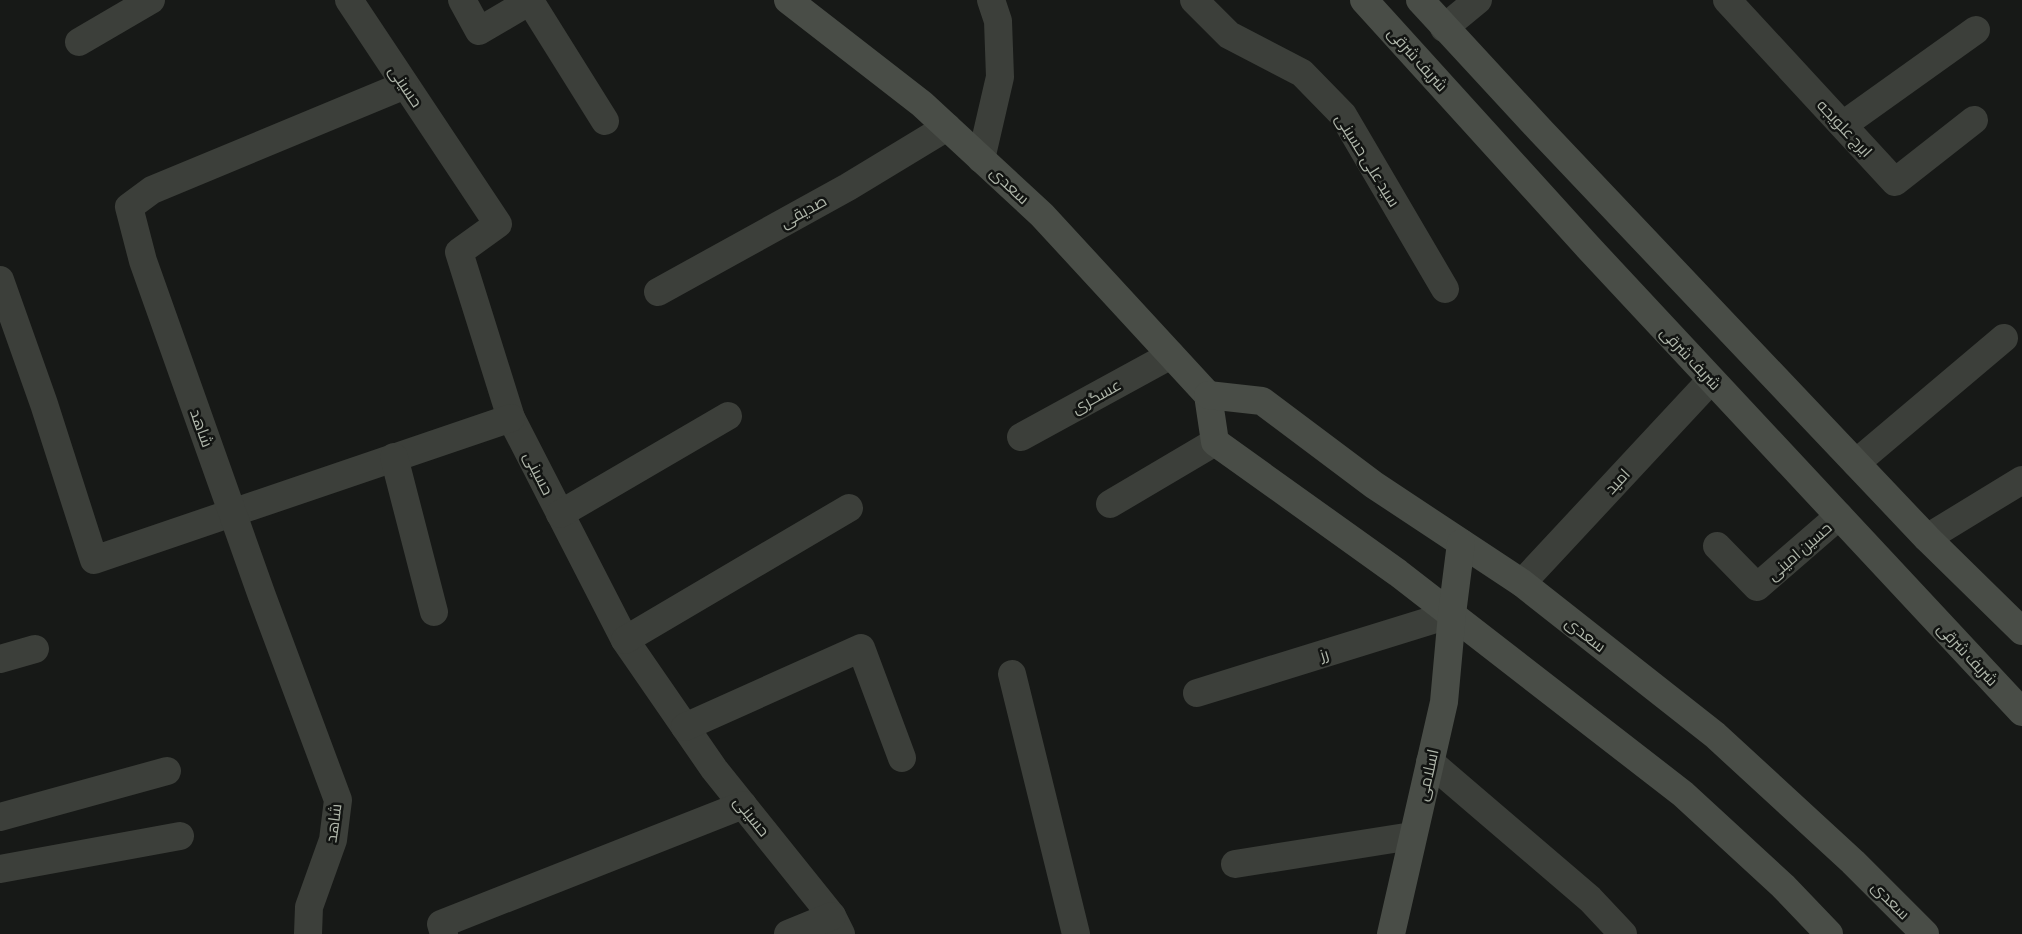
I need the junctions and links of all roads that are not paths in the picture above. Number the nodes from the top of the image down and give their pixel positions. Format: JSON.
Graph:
{"nodes":[{"id":1,"x":151,"y":0,"type":"edge"},
{"id":2,"x":348,"y":0,"type":"edge"},
{"id":3,"x":462,"y":0,"type":"edge"},
{"id":4,"x":788,"y":0,"type":"edge"},
{"id":5,"x":991,"y":0,"type":"edge"},
{"id":6,"x":1194,"y":0,"type":"edge"},
{"id":7,"x":1364,"y":0,"type":"edge"},
{"id":8,"x":1420,"y":0,"type":"edge"},
{"id":9,"x":1478,"y":0,"type":"edge"},
{"id":10,"x":1727,"y":0,"type":"edge"},
{"id":11,"x":1444,"y":28,"type":"junction"},
{"id":12,"x":1976,"y":30,"type":"dead end"},
{"id":13,"x":79,"y":42,"type":"dead end"},
{"id":14,"x":406,"y":85,"type":"junction"},
{"id":15,"x":1974,"y":120,"type":"dead end"},
{"id":16,"x":605,"y":121,"type":"dead end"},
{"id":17,"x":1843,"y":124,"type":"junction"},
{"id":18,"x":947,"y":126,"type":"junction"},
{"id":19,"x":981,"y":159,"type":"junction"},
{"id":20,"x":0,"y":280,"type":"edge"},
{"id":21,"x":1445,"y":289,"type":"dead end"},
{"id":22,"x":658,"y":292,"type":"dead end"},
{"id":23,"x":2004,"y":338,"type":"dead end"},
{"id":24,"x":1171,"y":354,"type":"junction"},
{"id":25,"x":1711,"y":380,"type":"junction"},
{"id":26,"x":1208,"y":395,"type":"junction"},
{"id":27,"x":728,"y":416,"type":"dead end"},
{"id":28,"x":511,"y":418,"type":"junction"},
{"id":29,"x":1021,"y":436,"type":"dead end"},
{"id":30,"x":1215,"y":442,"type":"junction"},
{"id":31,"x":394,"y":457,"type":"junction"},
{"id":32,"x":1856,"y":463,"type":"junction"},
{"id":33,"x":2022,"y":480,"type":"edge"},
{"id":34,"x":1110,"y":504,"type":"dead end"},
{"id":35,"x":849,"y":508,"type":"dead end"},
{"id":36,"x":232,"y":512,"type":"junction"},
{"id":37,"x":560,"y":514,"type":"junction"},
{"id":38,"x":1838,"y":516,"type":"junction"},
{"id":39,"x":1927,"y":538,"type":"junction"},
{"id":40,"x":1462,"y":543,"type":"junction"},
{"id":41,"x":1716,"y":546,"type":"dead end"},
{"id":42,"x":1522,"y":583,"type":"junction"},
{"id":43,"x":434,"y":612,"type":"dead end"},
{"id":44,"x":1452,"y":614,"type":"junction"},
{"id":45,"x":2022,"y":631,"type":"edge"},
{"id":46,"x":625,"y":640,"type":"junction"},
{"id":47,"x":35,"y":649,"type":"dead end"},
{"id":48,"x":0,"y":659,"type":"edge"},
{"id":49,"x":1012,"y":674,"type":"dead end"},
{"id":50,"x":1197,"y":693,"type":"dead end"},
{"id":51,"x":2022,"y":712,"type":"edge"},
{"id":52,"x":685,"y":727,"type":"junction"},
{"id":53,"x":902,"y":758,"type":"dead end"},
{"id":54,"x":1430,"y":762,"type":"junction"},
{"id":55,"x":167,"y":771,"type":"dead end"},
{"id":56,"x":743,"y":805,"type":"junction"},
{"id":57,"x":0,"y":817,"type":"edge"},
{"id":58,"x":180,"y":836,"type":"dead end"},
{"id":59,"x":1412,"y":836,"type":"junction"},
{"id":60,"x":1235,"y":864,"type":"dead end"},
{"id":61,"x":0,"y":869,"type":"edge"},
{"id":62,"x":837,"y":925,"type":"edge"},
{"id":63,"x":308,"y":934,"type":"edge"},
{"id":64,"x":444,"y":934,"type":"edge"},
{"id":65,"x":788,"y":934,"type":"edge"},
{"id":66,"x":1076,"y":934,"type":"edge"},
{"id":67,"x":1391,"y":934,"type":"edge"},
{"id":68,"x":1623,"y":934,"type":"edge"},
{"id":69,"x":1829,"y":934,"type":"edge"},
{"id":70,"x":1925,"y":934,"type":"edge"}],
"edges":[{"from":1,"to":13,"type":"street"},
{"from":2,"to":14,"type":"street","name":"حسینی"},
{"from":3,"to":16,"type":"street"},
{"from":4,"to":18,"type":"street","name":"سعدی"},
{"from":5,"to":19,"type":"street"},
{"from":6,"to":21,"type":"street","name":"سید علی حسینی"},
{"from":7,"to":25,"type":"street","name":"شریف شرقی"},
{"from":8,"to":11,"type":"street"},
{"from":9,"to":11,"type":"street"},
{"from":10,"to":17,"type":"street","name":"ایرج علویجه"},
{"from":11,"to":32,"type":"street"},
{"from":12,"to":17,"type":"street"},
{"from":14,"to":28,"type":"street","name":"حسینی"},
{"from":14,"to":36,"type":"street","name":"شاهد"},
{"from":15,"to":17,"type":"street","name":"ایرج علویجه"},
{"from":18,"to":19,"type":"street","name":"سعدی"},
{"from":18,"to":22,"type":"street","name":"صدیقی"},
{"from":19,"to":24,"type":"street","name":"سعدی"},
{"from":20,"to":36,"type":"street"},
{"from":23,"to":32,"type":"street"},
{"from":24,"to":26,"type":"street","name":"سعدی"},
{"from":24,"to":29,"type":"street","name":"عسگری"},
{"from":25,"to":38,"type":"street","name":"شریف شرقی"},
{"from":25,"to":42,"type":"street","name":"امید"},
{"from":26,"to":30,"type":"street"},
{"from":26,"to":40,"type":"street","name":"سعدی"},
{"from":27,"to":37,"type":"street"},
{"from":28,"to":31,"type":"street"},
{"from":28,"to":37,"type":"street","name":"حسینی"},
{"from":30,"to":34,"type":"street"},
{"from":30,"to":44,"type":"street"},
{"from":31,"to":36,"type":"street"},
{"from":31,"to":43,"type":"street"},
{"from":32,"to":39,"type":"street"},
{"from":33,"to":39,"type":"street"},
{"from":35,"to":46,"type":"street"},
{"from":36,"to":63,"type":"street","name":"شاهد"},
{"from":37,"to":46,"type":"street","name":"حسینی"},
{"from":38,"to":41,"type":"street","name":"حسین امینی"},
{"from":38,"to":51,"type":"street","name":"شریف شرقی"},
{"from":39,"to":45,"type":"street"},
{"from":40,"to":42,"type":"street","name":"سعدی"},
{"from":40,"to":44,"type":"street","name":"اسلامی"},
{"from":42,"to":70,"type":"street","name":"سعدی"},
{"from":44,"to":50,"type":"street","name":"رز"},
{"from":44,"to":54,"type":"street","name":"اسلامی"},
{"from":44,"to":69,"type":"street"},
{"from":46,"to":52,"type":"street","name":"حسینی"},
{"from":47,"to":48,"type":"street"},
{"from":49,"to":66,"type":"street"},
{"from":52,"to":53,"type":"street"},
{"from":52,"to":56,"type":"street","name":"حسینی"},
{"from":54,"to":59,"type":"street","name":"اسلامی"},
{"from":54,"to":68,"type":"street"},
{"from":55,"to":57,"type":"street"},
{"from":56,"to":62,"type":"street","name":"حسینی"},
{"from":56,"to":64,"type":"street"},
{"from":58,"to":61,"type":"street"},
{"from":59,"to":60,"type":"street"},
{"from":59,"to":67,"type":"street","name":"اسلامی"},
{"from":62,"to":65,"type":"street"}]}
